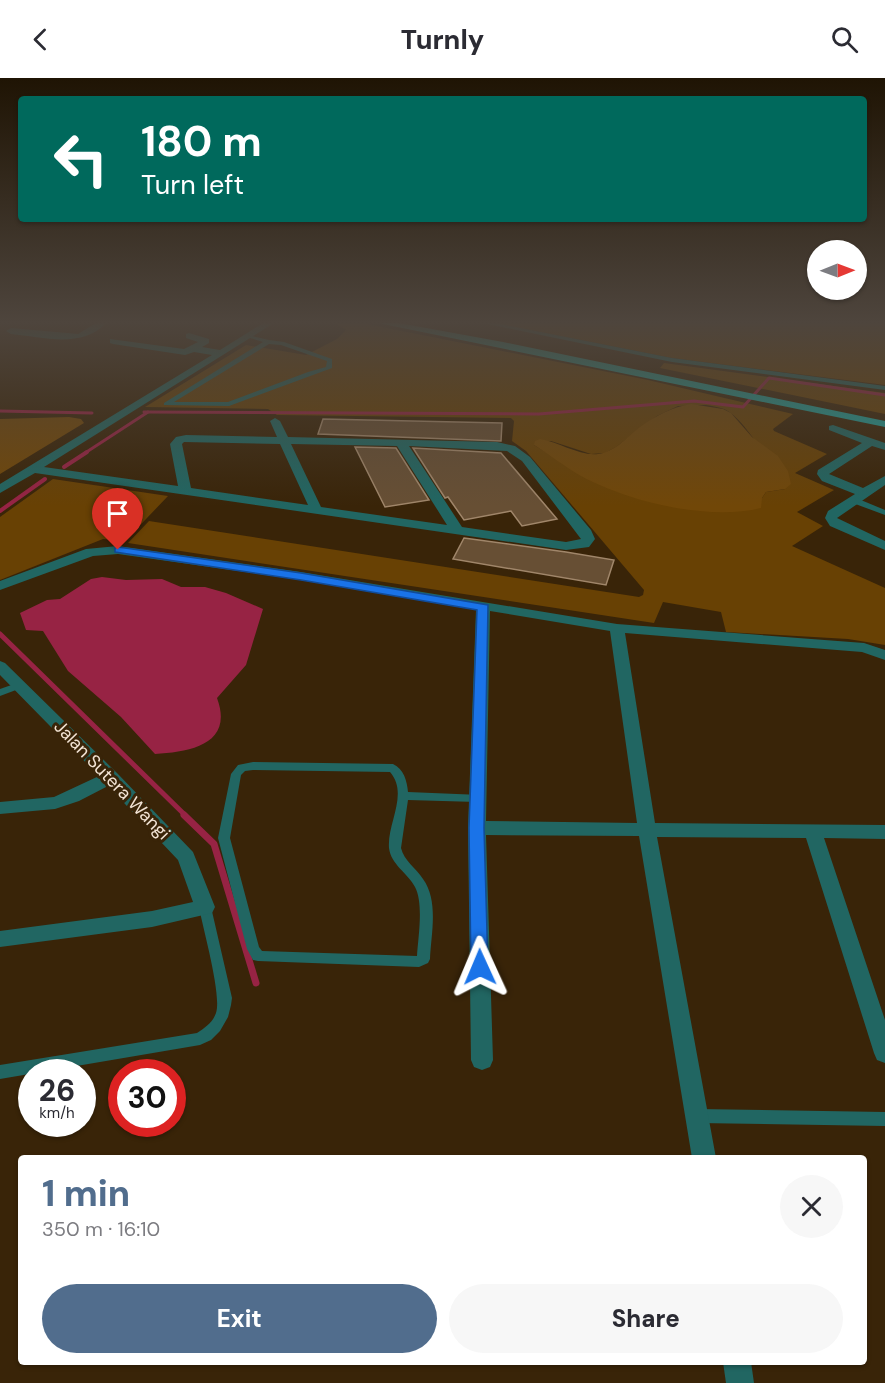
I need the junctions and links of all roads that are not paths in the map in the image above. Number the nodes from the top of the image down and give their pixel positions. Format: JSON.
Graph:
{"nodes":[{"id":1,"x":171,"y":384,"type":"edge"},
{"id":2,"x":199,"y":384,"type":"edge"},
{"id":3,"x":281,"y":384,"type":"edge"},
{"id":4,"x":705,"y":384,"type":"edge"},
{"id":5,"x":706,"y":384,"type":"edge"},
{"id":6,"x":854,"y":384,"type":"edge"},
{"id":7,"x":716,"y":386,"type":"junction"},
{"id":8,"x":885,"y":388,"type":"edge"},
{"id":9,"x":769,"y":397,"type":"junction"},
{"id":10,"x":885,"y":417,"type":"edge"},
{"id":11,"x":275,"y":421,"type":"dead end"},
{"id":12,"x":885,"y":424,"type":"edge"},
{"id":13,"x":833,"y":428,"type":"dead end"},
{"id":14,"x":284,"y":440,"type":"junction"},
{"id":15,"x":400,"y":442,"type":"junction"},
{"id":16,"x":871,"y":442,"type":"junction"},
{"id":17,"x":885,"y":447,"type":"edge"},
{"id":18,"x":33,"y":469,"type":"junction"},
{"id":19,"x":884,"y":483,"type":"edge"},
{"id":20,"x":0,"y":489,"type":"edge"},
{"id":21,"x":185,"y":490,"type":"junction"},
{"id":22,"x":858,"y":496,"type":"junction"},
{"id":23,"x":316,"y":509,"type":"junction"},
{"id":24,"x":885,"y":513,"type":"edge"},
{"id":25,"x":458,"y":530,"type":"junction"},
{"id":26,"x":885,"y":546,"type":"edge"},
{"id":27,"x":0,"y":586,"type":"edge"},
{"id":28,"x":483,"y":608,"type":"junction"},
{"id":29,"x":617,"y":628,"type":"junction"},
{"id":30,"x":885,"y":655,"type":"edge"},
{"id":31,"x":0,"y":666,"type":"edge"},
{"id":32,"x":20,"y":686,"type":"junction"},
{"id":33,"x":0,"y":693,"type":"edge"},
{"id":34,"x":111,"y":777,"type":"junction"},
{"id":35,"x":402,"y":796,"type":"junction"},
{"id":36,"x":477,"y":798,"type":"junction"},
{"id":37,"x":0,"y":808,"type":"edge"},
{"id":38,"x":477,"y":828,"type":"junction"},
{"id":39,"x":647,"y":830,"type":"junction"},
{"id":40,"x":813,"y":831,"type":"junction"},
{"id":41,"x":885,"y":832,"type":"edge"},
{"id":42,"x":205,"y":906,"type":"junction"},
{"id":43,"x":0,"y":939,"type":"edge"},
{"id":44,"x":885,"y":1051,"type":"edge"},
{"id":45,"x":482,"y":1060,"type":"dead end"},
{"id":46,"x":0,"y":1072,"type":"edge"},
{"id":47,"x":697,"y":1116,"type":"junction"},
{"id":48,"x":885,"y":1119,"type":"edge"},
{"id":49,"x":704,"y":1155,"type":"edge"},
{"id":50,"x":737,"y":1365,"type":"edge"},
{"id":51,"x":740,"y":1383,"type":"edge"}],
"edges":[{"from":1,"to":18,"type":"street"},
{"from":2,"to":3,"type":"lane"},
{"from":4,"to":7,"type":"main road"},
{"from":5,"to":7,"type":"main road"},
{"from":6,"to":8,"type":"lane"},
{"from":7,"to":9,"type":"main road"},
{"from":9,"to":10,"type":"main road"},
{"from":9,"to":12,"type":"main road"},
{"from":11,"to":14,"type":"street"},
{"from":13,"to":16,"type":"street"},
{"from":14,"to":15,"type":"street"},
{"from":14,"to":21,"type":"street"},
{"from":14,"to":23,"type":"street"},
{"from":15,"to":25,"type":"street"},
{"from":15,"to":25,"type":"street"},
{"from":16,"to":17,"type":"street"},
{"from":16,"to":22,"type":"street"},
{"from":18,"to":20,"type":"street"},
{"from":18,"to":21,"type":"street"},
{"from":19,"to":22,"type":"street"},
{"from":21,"to":23,"type":"street"},
{"from":22,"to":24,"type":"lane"},
{"from":22,"to":26,"type":"street"},
{"from":23,"to":25,"type":"street"},
{"from":27,"to":28,"type":"street"},
{"from":28,"to":29,"type":"street"},
{"from":28,"to":36,"type":"street"},
{"from":29,"to":30,"type":"street"},
{"from":29,"to":39,"type":"street"},
{"from":31,"to":32,"type":"street","name":"Jalan Sutera Wangi"},
{"from":32,"to":33,"type":"lane"},
{"from":32,"to":34,"type":"street","name":"Jalan Sutera Wangi"},
{"from":34,"to":37,"type":"street"},
{"from":34,"to":42,"type":"street","name":"Jalan Sutera Wangi"},
{"from":35,"to":35,"type":"lane"},
{"from":35,"to":36,"type":"lane"},
{"from":36,"to":38,"type":"street"},
{"from":38,"to":39,"type":"street"},
{"from":38,"to":45,"type":"street"},
{"from":39,"to":40,"type":"street"},
{"from":39,"to":47,"type":"street"},
{"from":40,"to":41,"type":"street"},
{"from":40,"to":44,"type":"street"},
{"from":42,"to":43,"type":"street"},
{"from":42,"to":46,"type":"lane"},
{"from":47,"to":48,"type":"lane"},
{"from":47,"to":49,"type":"street"},
{"from":50,"to":51,"type":"street"}]}
